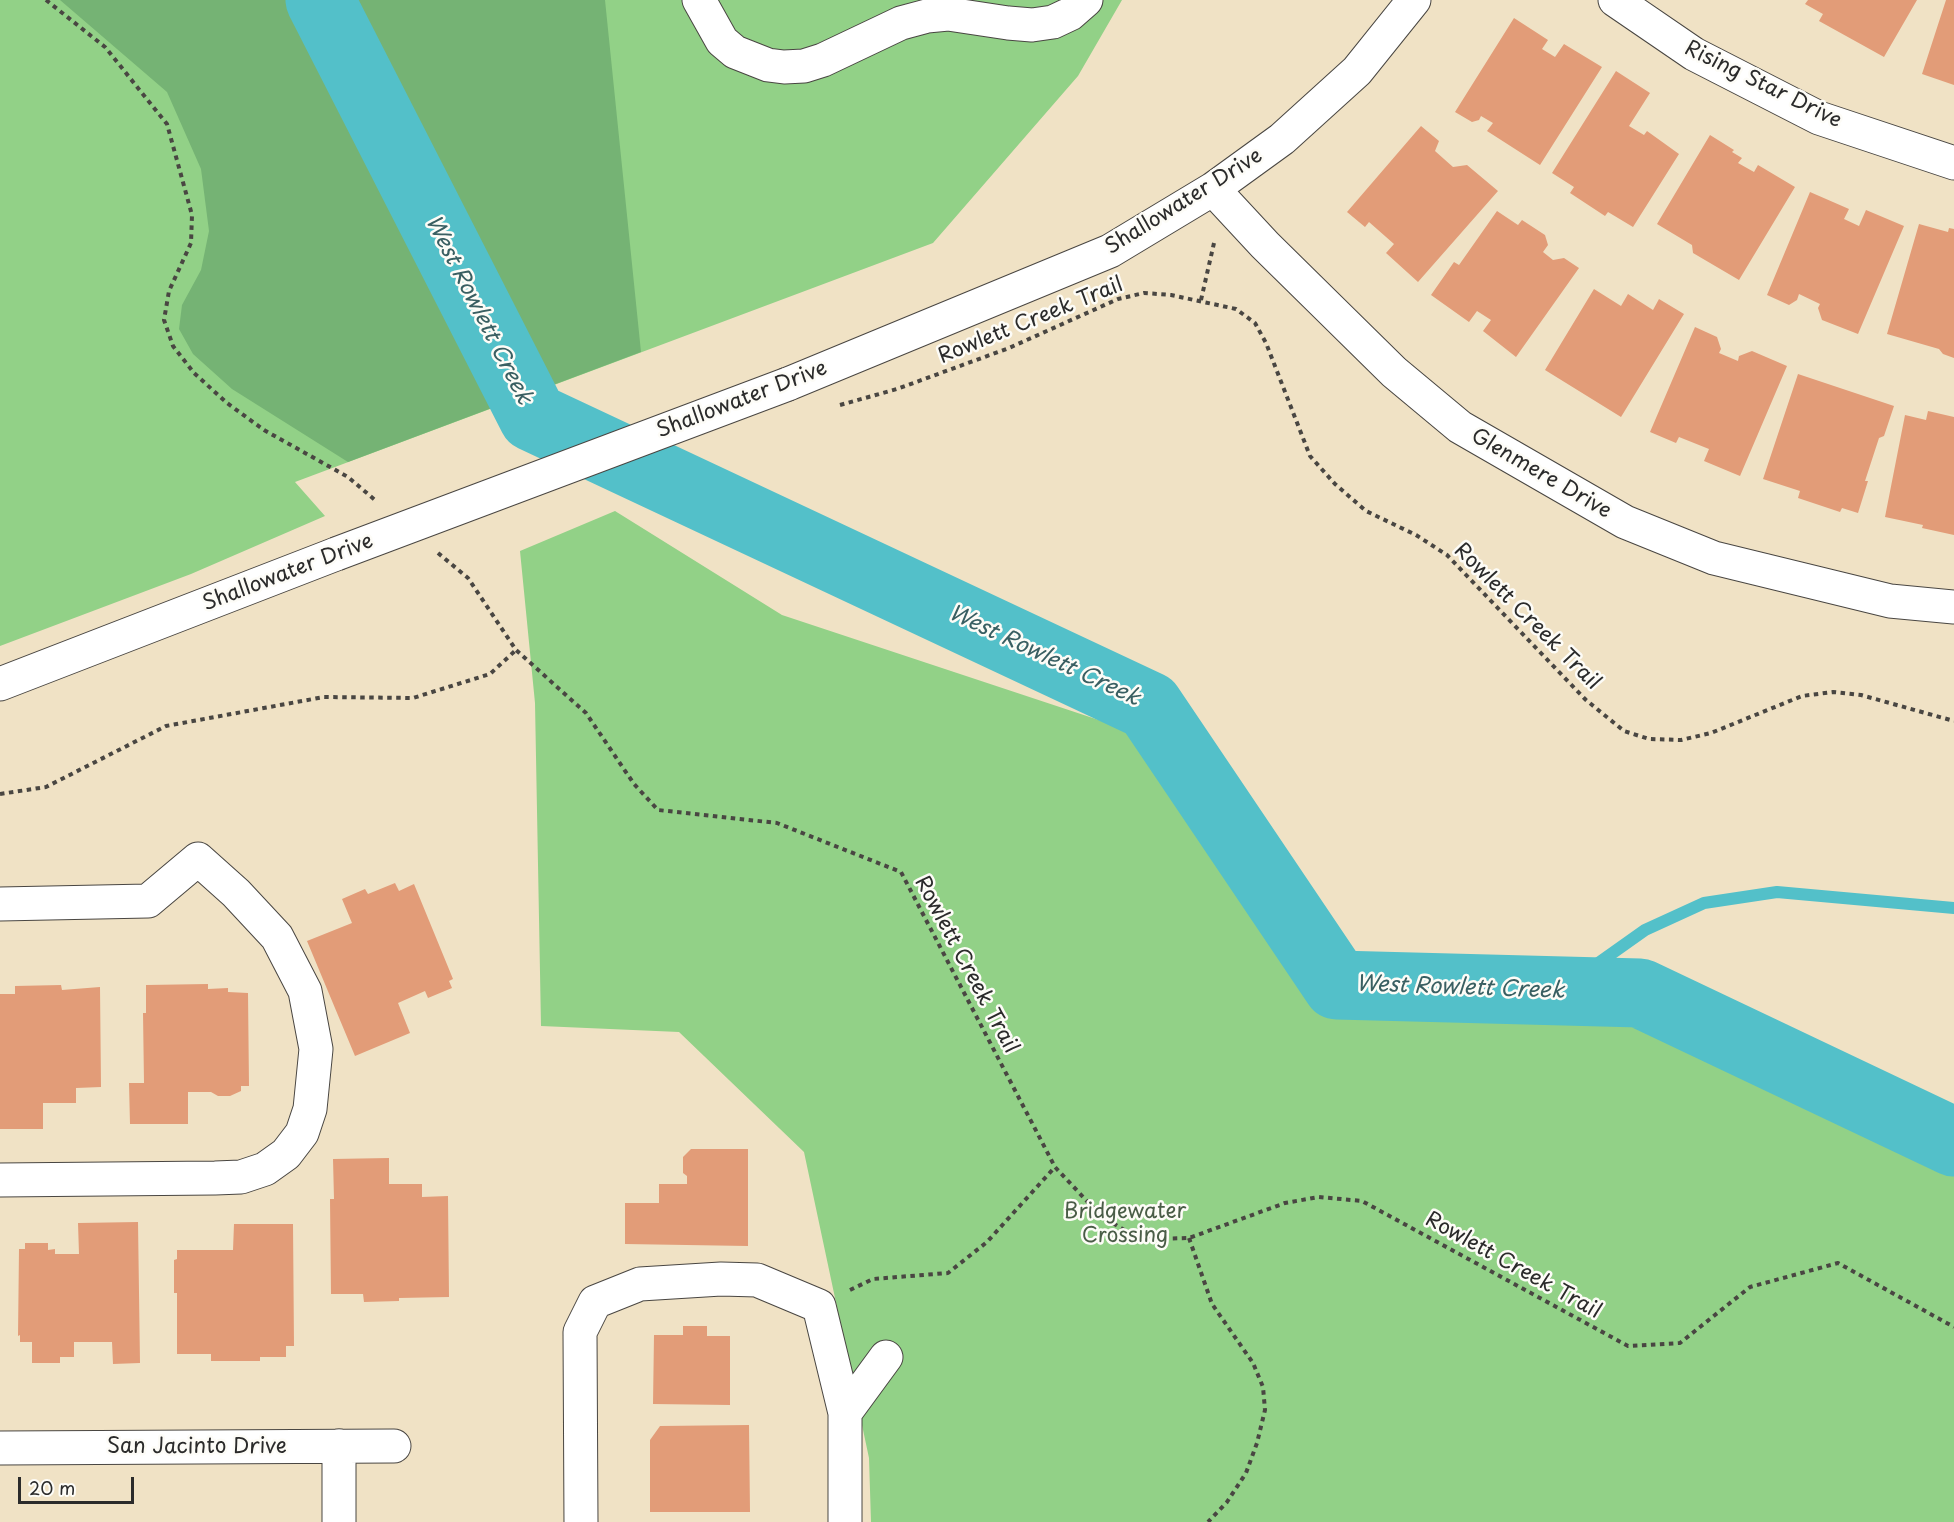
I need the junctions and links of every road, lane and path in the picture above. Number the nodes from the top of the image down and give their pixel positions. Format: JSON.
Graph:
{"nodes":[{"id":1,"x":46,"y":0,"type":"edge"},
{"id":2,"x":699,"y":0,"type":"edge"},
{"id":3,"x":1086,"y":0,"type":"edge"},
{"id":4,"x":1414,"y":0,"type":"edge"},
{"id":5,"x":1615,"y":0,"type":"edge"},
{"id":6,"x":1954,"y":163,"type":"edge"},
{"id":7,"x":1221,"y":198,"type":"junction"},
{"id":8,"x":1201,"y":300,"type":"junction"},
{"id":9,"x":832,"y":407,"type":"dead end"},
{"id":10,"x":382,"y":506,"type":"dead end"},
{"id":11,"x":434,"y":549,"type":"dead end"},
{"id":12,"x":1954,"y":607,"type":"edge"},
{"id":13,"x":516,"y":650,"type":"junction"},
{"id":14,"x":0,"y":684,"type":"edge"},
{"id":15,"x":1954,"y":721,"type":"edge"},
{"id":16,"x":0,"y":794,"type":"edge"},
{"id":17,"x":0,"y":904,"type":"edge"},
{"id":18,"x":1055,"y":1167,"type":"junction"},
{"id":19,"x":0,"y":1180,"type":"edge"},
{"id":20,"x":1189,"y":1238,"type":"junction"},
{"id":21,"x":819,"y":1306,"type":"junction"},
{"id":22,"x":1954,"y":1327,"type":"edge"},
{"id":23,"x":886,"y":1357,"type":"dead end"},
{"id":24,"x":845,"y":1413,"type":"junction"},
{"id":25,"x":339,"y":1446,"type":"junction"},
{"id":26,"x":394,"y":1446,"type":"dead end"},
{"id":27,"x":0,"y":1448,"type":"edge"},
{"id":28,"x":339,"y":1522,"type":"edge"},
{"id":29,"x":581,"y":1522,"type":"edge"},
{"id":30,"x":845,"y":1522,"type":"edge"},
{"id":31,"x":1208,"y":1522,"type":"edge"}],
"edges":[{"from":1,"to":10,"type":"path"},
{"from":2,"to":3,"type":"street"},
{"from":4,"to":7,"type":"street","name":"Shallowater Drive"},
{"from":5,"to":6,"type":"street","name":"Rising Star Drive"},
{"from":7,"to":8,"type":"path"},
{"from":7,"to":12,"type":"street","name":"Glenmere Drive"},
{"from":7,"to":14,"type":"street","name":"Shallowater Drive","bridge":true},
{"from":8,"to":9,"type":"path","name":"Rowlett Creek Trail"},
{"from":8,"to":15,"type":"path","name":"Rowlett Creek Trail"},
{"from":11,"to":13,"type":"path","name":"Rowlett Creek Trail"},
{"from":13,"to":16,"type":"path"},
{"from":13,"to":18,"type":"path","name":"Rowlett Creek Trail"},
{"from":17,"to":19,"type":"street"},
{"from":18,"to":20,"type":"path","name":"Rowlett Creek Trail"},
{"from":18,"to":21,"type":"path"},
{"from":20,"to":22,"type":"path","name":"Rowlett Creek Trail"},
{"from":20,"to":31,"type":"path"},
{"from":21,"to":24,"type":"street"},
{"from":21,"to":29,"type":"street"},
{"from":23,"to":24,"type":"street"},
{"from":24,"to":30,"type":"street"},
{"from":25,"to":26,"type":"street","name":"San Jacinto Drive"},
{"from":25,"to":27,"type":"street","name":"San Jacinto Drive"},
{"from":25,"to":28,"type":"street"}]}
